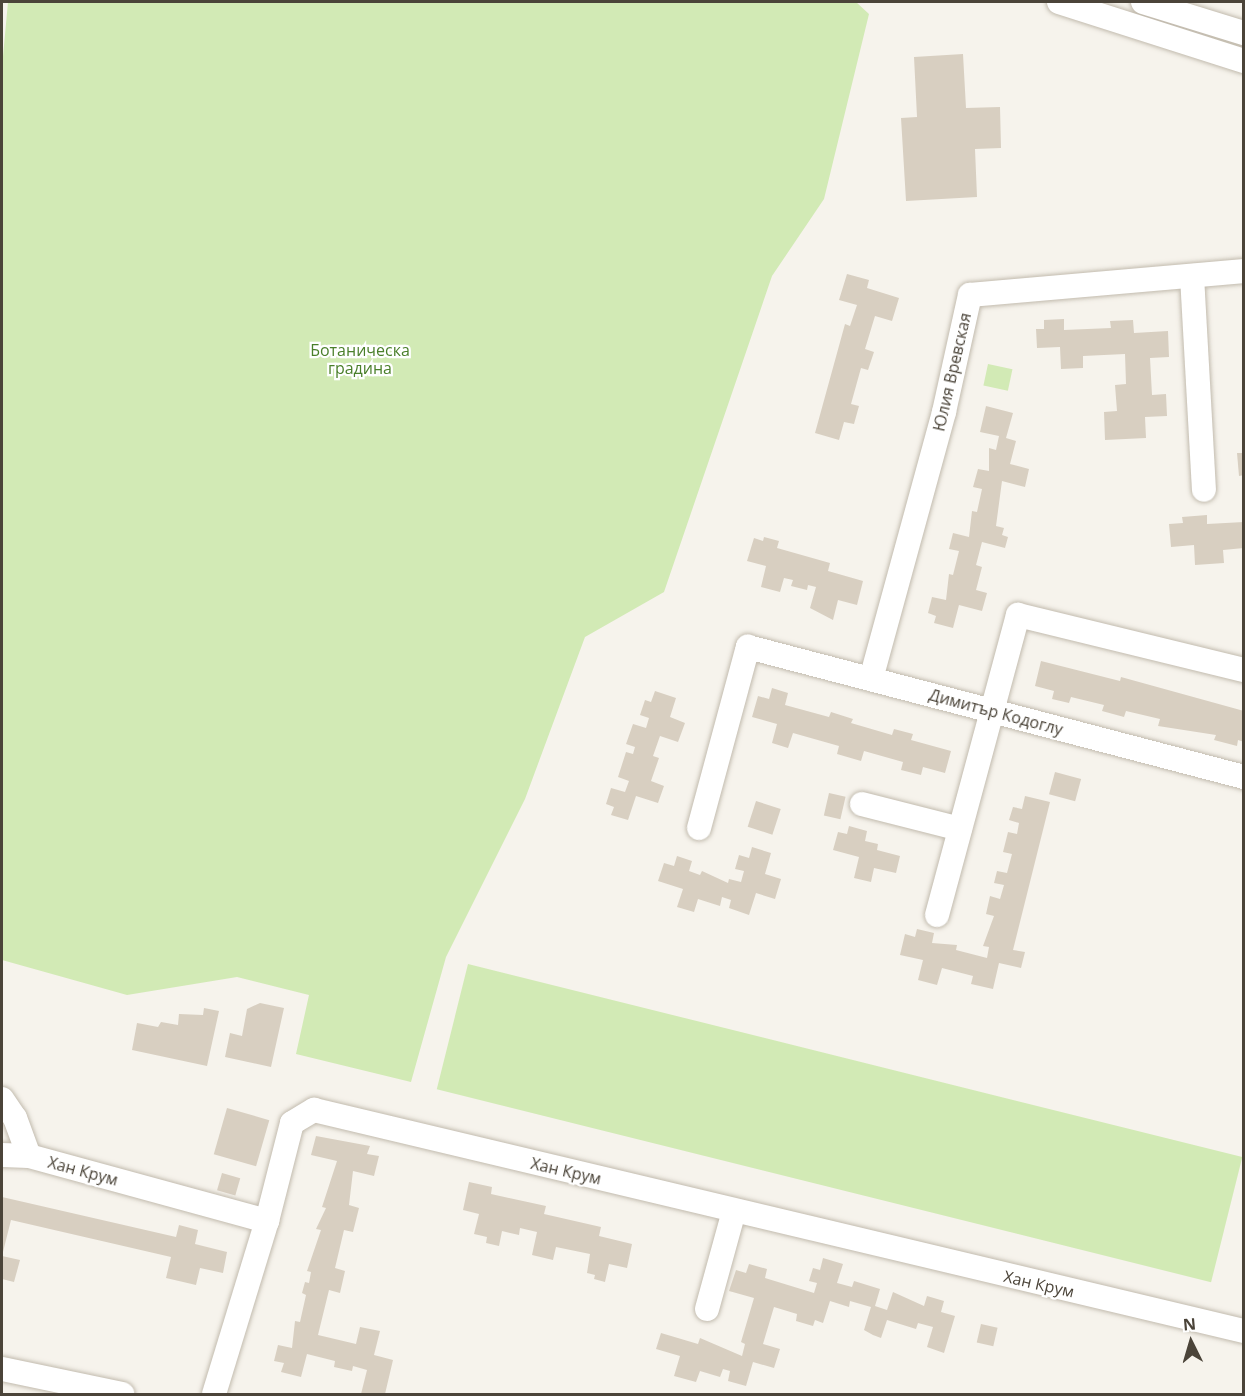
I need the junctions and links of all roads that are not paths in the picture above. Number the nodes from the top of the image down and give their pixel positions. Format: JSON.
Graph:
{"nodes":[{"id":1,"x":1059,"y":2,"type":"edge"},
{"id":2,"x":1143,"y":2,"type":"edge"},
{"id":3,"x":1244,"y":33,"type":"edge"},
{"id":4,"x":1244,"y":61,"type":"edge"},
{"id":5,"x":1244,"y":272,"type":"edge"},
{"id":6,"x":1192,"y":276,"type":"junction"},
{"id":7,"x":1204,"y":490,"type":"dead end"},
{"id":8,"x":1244,"y":670,"type":"edge"},
{"id":9,"x":871,"y":679,"type":"junction"},
{"id":10,"x":992,"y":711,"type":"junction"},
{"id":11,"x":1244,"y":777,"type":"edge"},
{"id":12,"x":862,"y":804,"type":"dead end"},
{"id":13,"x":699,"y":828,"type":"dead end"},
{"id":14,"x":960,"y":829,"type":"junction"},
{"id":15,"x":937,"y":915,"type":"dead end"},
{"id":16,"x":2,"y":1099,"type":"edge"},
{"id":17,"x":2,"y":1155,"type":"edge"},
{"id":18,"x":28,"y":1156,"type":"junction"},
{"id":19,"x":734,"y":1211,"type":"junction"},
{"id":20,"x":267,"y":1221,"type":"junction"},
{"id":21,"x":707,"y":1309,"type":"dead end"},
{"id":22,"x":1244,"y":1331,"type":"edge"},
{"id":23,"x":2,"y":1369,"type":"edge"},
{"id":24,"x":122,"y":1395,"type":"edge"},
{"id":25,"x":214,"y":1395,"type":"edge"}],
"edges":[{"from":1,"to":4,"type":"street"},
{"from":2,"to":3,"type":"street"},
{"from":5,"to":6,"type":"street","name":"Юлия Вревская"},
{"from":6,"to":7,"type":"street"},
{"from":6,"to":9,"type":"street","name":"Юлия Вревская"},
{"from":8,"to":10,"type":"street"},
{"from":9,"to":10,"type":"street","name":"Димитър Кодоглу"},
{"from":9,"to":13,"type":"street","name":"Димитър Кодоглу"},
{"from":10,"to":11,"type":"street","name":"Димитър Кодоглу"},
{"from":10,"to":14,"type":"street"},
{"from":12,"to":14,"type":"street"},
{"from":14,"to":15,"type":"street"},
{"from":16,"to":18,"type":"street","name":"Хан Крум"},
{"from":17,"to":18,"type":"street"},
{"from":18,"to":20,"type":"street","name":"Хан Крум"},
{"from":19,"to":20,"type":"street","name":"Хан Крум"},
{"from":19,"to":21,"type":"street"},
{"from":19,"to":22,"type":"street","name":"Хан Крум"},
{"from":20,"to":25,"type":"street"},
{"from":23,"to":24,"type":"street"}]}
